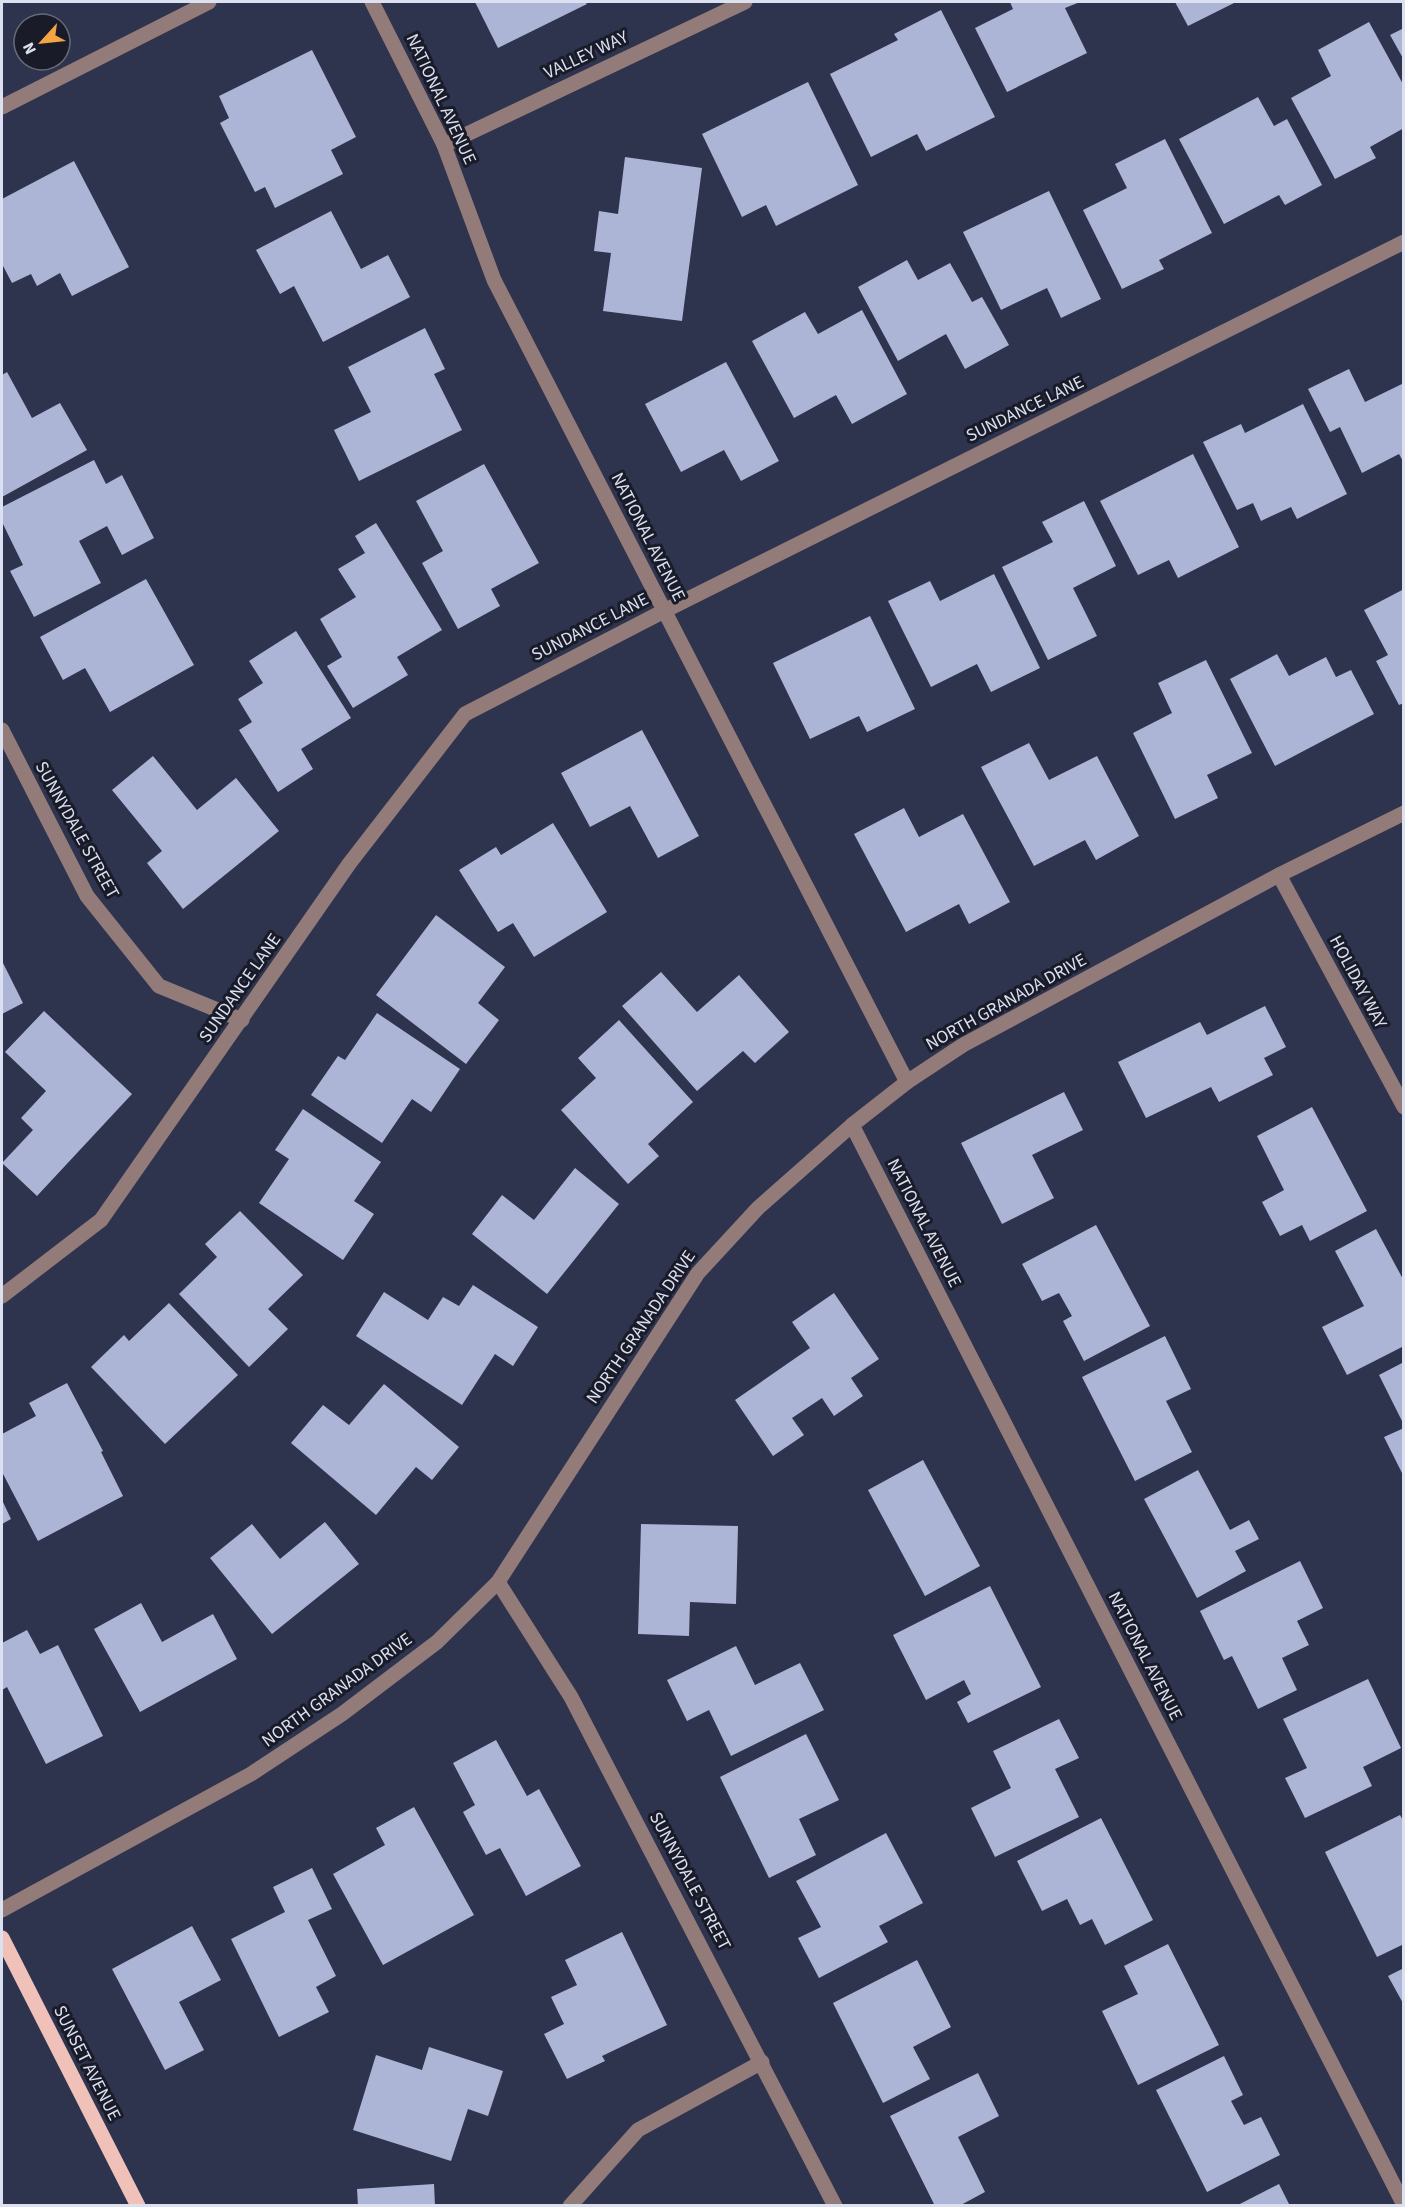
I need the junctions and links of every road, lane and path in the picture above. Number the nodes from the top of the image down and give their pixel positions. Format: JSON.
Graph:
{"nodes":[{"id":1,"x":209,"y":2,"type":"edge"},
{"id":2,"x":372,"y":2,"type":"edge"},
{"id":3,"x":745,"y":2,"type":"edge"},
{"id":4,"x":2,"y":107,"type":"edge"},
{"id":5,"x":444,"y":145,"type":"junction"},
{"id":6,"x":1404,"y":242,"type":"edge"},
{"id":7,"x":664,"y":611,"type":"junction"},
{"id":8,"x":2,"y":730,"type":"edge"},
{"id":9,"x":1404,"y":813,"type":"edge"},
{"id":10,"x":1279,"y":875,"type":"junction"},
{"id":11,"x":242,"y":1020,"type":"junction"},
{"id":12,"x":907,"y":1082,"type":"junction"},
{"id":13,"x":1404,"y":1107,"type":"edge"},
{"id":14,"x":852,"y":1125,"type":"junction"},
{"id":15,"x":2,"y":1296,"type":"edge"},
{"id":16,"x":498,"y":1582,"type":"junction"},
{"id":17,"x":2,"y":1911,"type":"edge"},
{"id":18,"x":2,"y":1938,"type":"edge"},
{"id":19,"x":762,"y":2062,"type":"junction"},
{"id":20,"x":138,"y":2205,"type":"edge"},
{"id":21,"x":570,"y":2205,"type":"edge"},
{"id":22,"x":836,"y":2205,"type":"edge"},
{"id":23,"x":1404,"y":2205,"type":"edge"}],
"edges":[{"from":1,"to":4,"type":"street"},
{"from":2,"to":5,"type":"street","name":"NATIONAL AVENUE"},
{"from":3,"to":5,"type":"street","name":"VALLEY WAY"},
{"from":5,"to":7,"type":"street","name":"NATIONAL AVENUE"},
{"from":6,"to":7,"type":"street","name":"SUNDANCE LANE"},
{"from":7,"to":11,"type":"street","name":"SUNDANCE LANE"},
{"from":7,"to":12,"type":"street","name":"NATIONAL AVENUE"},
{"from":8,"to":11,"type":"street","name":"SUNNYDALE STREET"},
{"from":9,"to":10,"type":"street","name":"NORTH GRANADA DRIVE"},
{"from":10,"to":12,"type":"street","name":"NORTH GRANADA DRIVE"},
{"from":10,"to":13,"type":"street","name":"HOLIDAY WAY"},
{"from":11,"to":15,"type":"street","name":"SUNDANCE LANE"},
{"from":12,"to":14,"type":"street","name":"NORTH GRANADA DRIVE"},
{"from":14,"to":16,"type":"street","name":"NORTH GRANADA DRIVE"},
{"from":14,"to":23,"type":"street","name":"NATIONAL AVENUE"},
{"from":16,"to":17,"type":"street","name":"NORTH GRANADA DRIVE"},
{"from":16,"to":19,"type":"street","name":"SUNNYDALE STREET"},
{"from":18,"to":20,"type":"main road","name":"SUNSET AVENUE"},
{"from":19,"to":21,"type":"street"},
{"from":19,"to":22,"type":"street","name":"SUNNYDALE STREET"}]}
